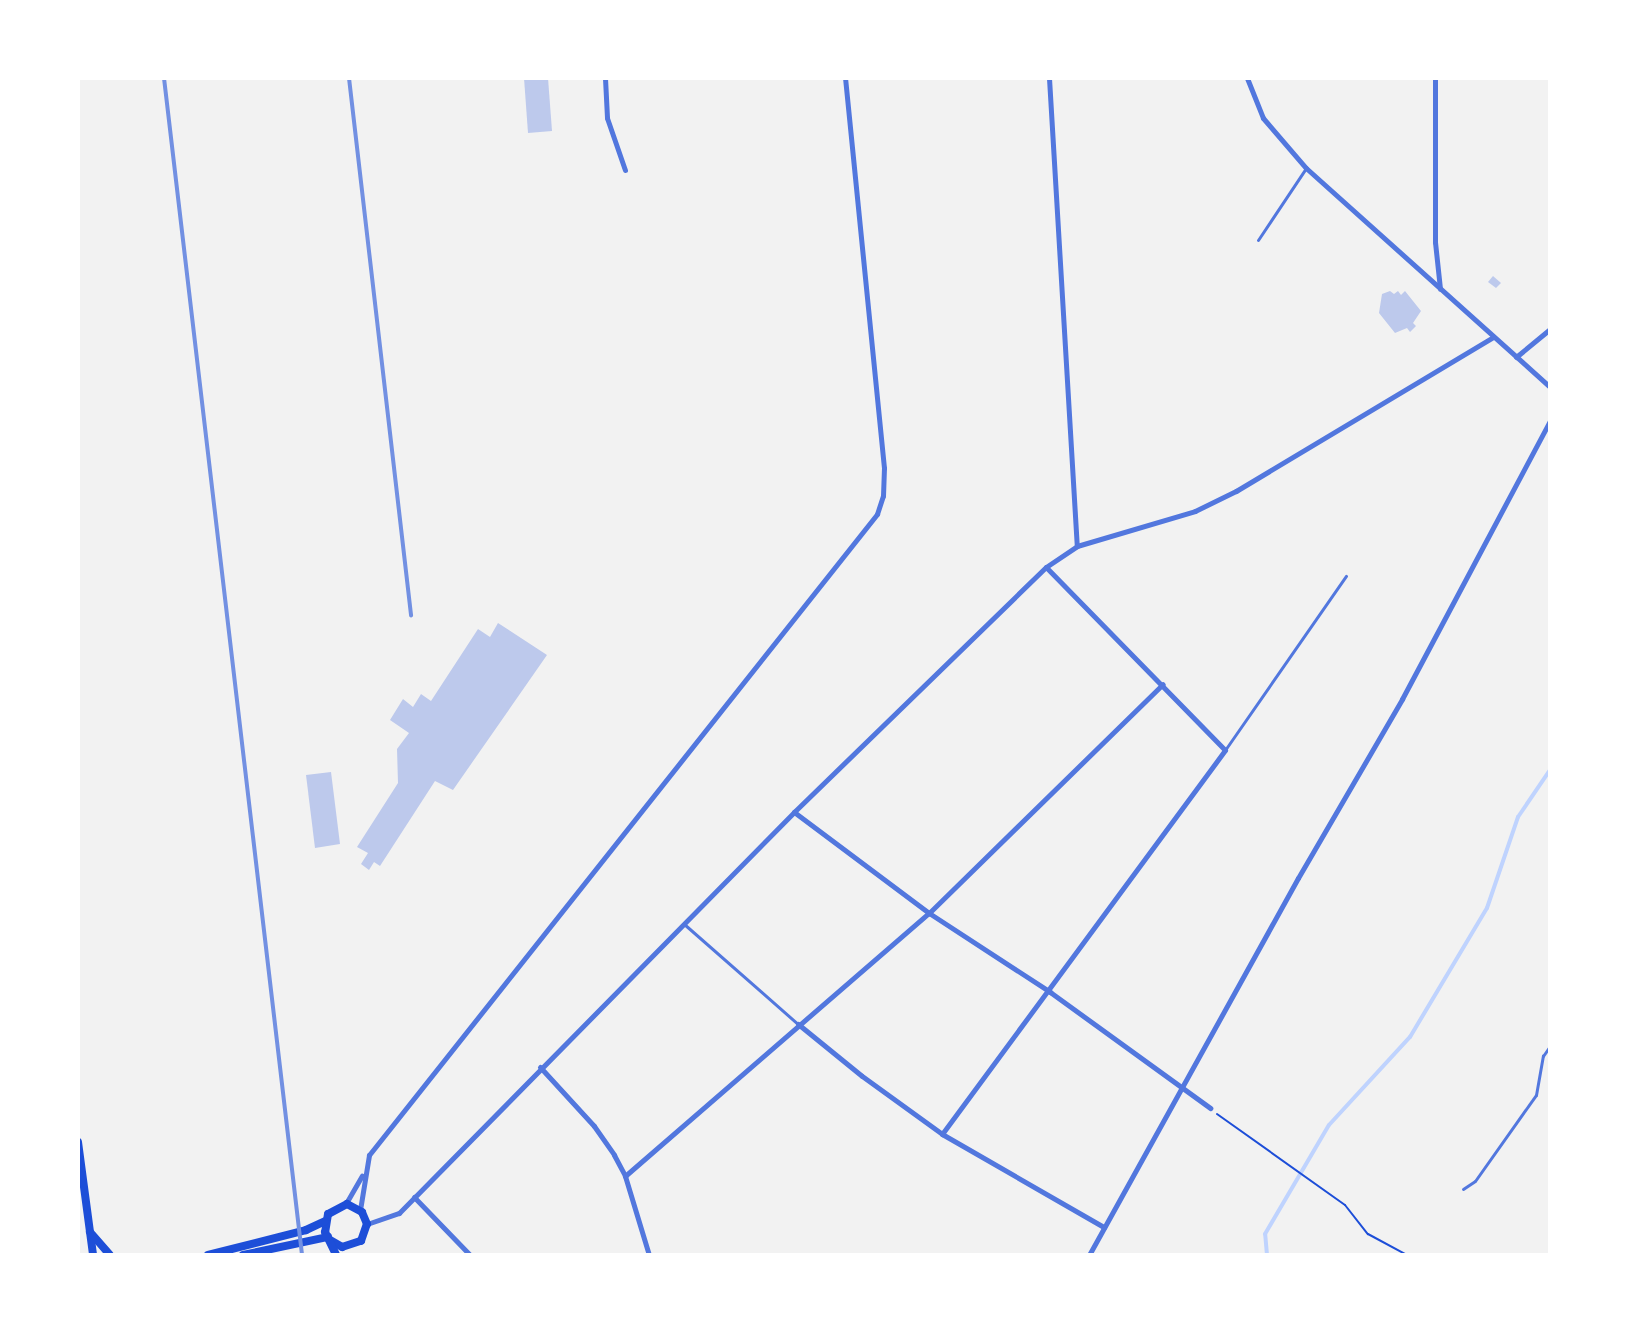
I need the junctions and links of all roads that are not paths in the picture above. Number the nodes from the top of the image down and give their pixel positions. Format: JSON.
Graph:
{"nodes":[{"id":1,"x":605,"y":78,"type":"edge"},
{"id":2,"x":845,"y":78,"type":"edge"},
{"id":3,"x":1049,"y":78,"type":"edge"},
{"id":4,"x":1247,"y":78,"type":"edge"},
{"id":5,"x":1435,"y":78,"type":"edge"},
{"id":6,"x":1306,"y":168,"type":"junction"},
{"id":7,"x":625,"y":170,"type":"dead end"},
{"id":8,"x":1258,"y":240,"type":"dead end"},
{"id":9,"x":1440,"y":290,"type":"junction"},
{"id":10,"x":1550,"y":329,"type":"edge"},
{"id":11,"x":1493,"y":337,"type":"junction"},
{"id":12,"x":1516,"y":357,"type":"junction"},
{"id":13,"x":1550,"y":387,"type":"edge"},
{"id":14,"x":1550,"y":421,"type":"edge"},
{"id":15,"x":1077,"y":546,"type":"junction"},
{"id":16,"x":1046,"y":567,"type":"junction"},
{"id":17,"x":1346,"y":576,"type":"dead end"},
{"id":18,"x":1163,"y":684,"type":"junction"},
{"id":19,"x":1225,"y":750,"type":"junction"},
{"id":20,"x":794,"y":812,"type":"junction"},
{"id":21,"x":929,"y":913,"type":"junction"},
{"id":22,"x":684,"y":924,"type":"junction"},
{"id":23,"x":1050,"y":992,"type":"junction"},
{"id":24,"x":798,"y":1024,"type":"junction"},
{"id":25,"x":1550,"y":1046,"type":"edge"},
{"id":26,"x":540,"y":1067,"type":"junction"},
{"id":27,"x":1182,"y":1089,"type":"junction"},
{"id":28,"x":1210,"y":1108,"type":"road end"},
{"id":29,"x":942,"y":1134,"type":"junction"},
{"id":30,"x":78,"y":1142,"type":"edge"},
{"id":31,"x":363,"y":1176,"type":"junction"},
{"id":32,"x":625,"y":1176,"type":"junction"},
{"id":33,"x":1463,"y":1189,"type":"dead end"},
{"id":34,"x":414,"y":1197,"type":"junction"},
{"id":35,"x":345,"y":1205,"type":"junction"},
{"id":36,"x":360,"y":1210,"type":"junction"},
{"id":37,"x":325,"y":1221,"type":"junction"},
{"id":38,"x":367,"y":1224,"type":"junction"},
{"id":39,"x":1104,"y":1227,"type":"junction"},
{"id":40,"x":89,"y":1231,"type":"junction"},
{"id":41,"x":365,"y":1235,"type":"junction"},
{"id":42,"x":329,"y":1239,"type":"junction"},
{"id":43,"x":93,"y":1255,"type":"edge"},
{"id":44,"x":110,"y":1255,"type":"edge"},
{"id":45,"x":208,"y":1255,"type":"edge"},
{"id":46,"x":243,"y":1255,"type":"edge"},
{"id":47,"x":336,"y":1255,"type":"edge"},
{"id":48,"x":359,"y":1255,"type":"edge"},
{"id":49,"x":470,"y":1255,"type":"edge"},
{"id":50,"x":649,"y":1255,"type":"edge"},
{"id":51,"x":1089,"y":1255,"type":"edge"}],
"edges":[{"from":1,"to":7,"type":"street"},
{"from":2,"to":31,"type":"street"},
{"from":3,"to":15,"type":"street"},
{"from":4,"to":6,"type":"street"},
{"from":5,"to":9,"type":"street"},
{"from":6,"to":8,"type":"lane"},
{"from":6,"to":9,"type":"street"},
{"from":9,"to":11,"type":"street"},
{"from":10,"to":12,"type":"street"},
{"from":11,"to":12,"type":"street"},
{"from":11,"to":15,"type":"street"},
{"from":12,"to":13,"type":"street"},
{"from":14,"to":27,"type":"street"},
{"from":15,"to":16,"type":"street"},
{"from":16,"to":18,"type":"street"},
{"from":16,"to":20,"type":"street"},
{"from":17,"to":19,"type":"lane"},
{"from":18,"to":19,"type":"street"},
{"from":18,"to":21,"type":"street"},
{"from":19,"to":23,"type":"street"},
{"from":20,"to":21,"type":"street"},
{"from":20,"to":22,"type":"street"},
{"from":21,"to":23,"type":"street"},
{"from":21,"to":24,"type":"street"},
{"from":22,"to":24,"type":"lane"},
{"from":22,"to":26,"type":"street"},
{"from":23,"to":27,"type":"street"},
{"from":23,"to":29,"type":"street"},
{"from":24,"to":29,"type":"street"},
{"from":24,"to":32,"type":"street"},
{"from":25,"to":33,"type":"lane"},
{"from":26,"to":32,"type":"street"},
{"from":26,"to":34,"type":"street"},
{"from":27,"to":28,"type":"street"},
{"from":27,"to":39,"type":"street"},
{"from":29,"to":39,"type":"street"},
{"from":30,"to":40,"type":"main road"},
{"from":31,"to":35,"type":"street"},
{"from":31,"to":36,"type":"street"},
{"from":32,"to":50,"type":"street"},
{"from":34,"to":38,"type":"street"},
{"from":34,"to":49,"type":"street"},
{"from":35,"to":36,"type":"main road"},
{"from":35,"to":37,"type":"main road"},
{"from":36,"to":38,"type":"main road"},
{"from":37,"to":42,"type":"main road"},
{"from":37,"to":45,"type":"main road"},
{"from":38,"to":41,"type":"main road"},
{"from":39,"to":51,"type":"street"},
{"from":40,"to":43,"type":"main road"},
{"from":40,"to":44,"type":"main road"},
{"from":41,"to":42,"type":"main road"},
{"from":41,"to":48,"type":"main road"},
{"from":42,"to":46,"type":"main road"},
{"from":42,"to":47,"type":"main road"}]}
